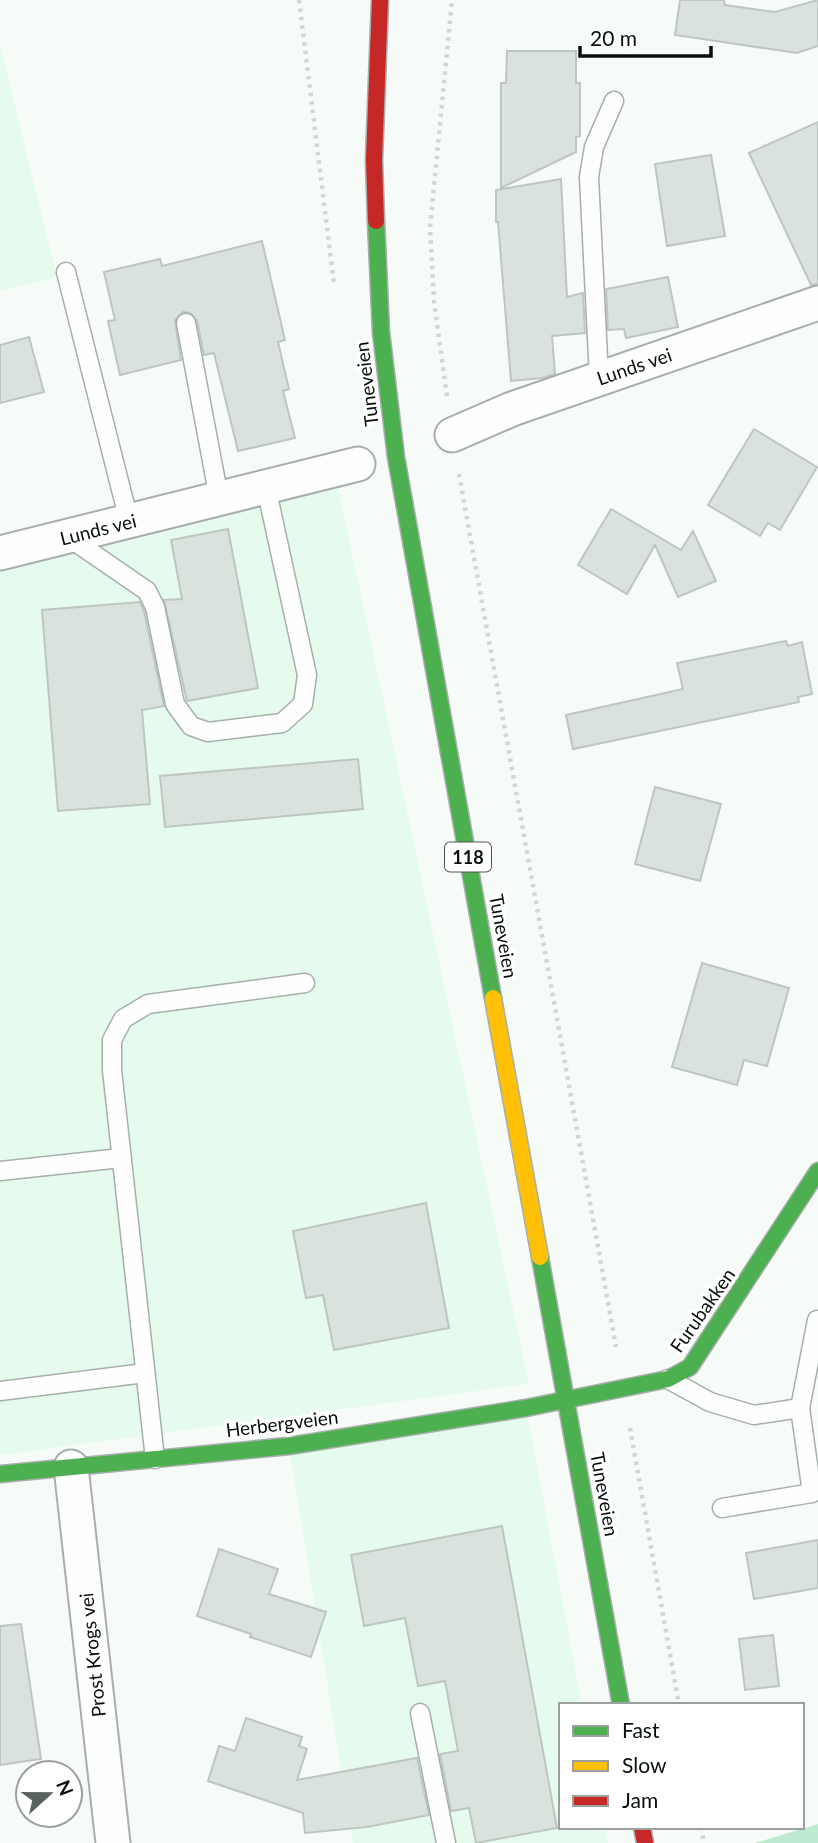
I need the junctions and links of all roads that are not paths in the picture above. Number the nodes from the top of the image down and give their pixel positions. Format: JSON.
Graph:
{"nodes":[{"id":1,"x":381,"y":1,"type":"edge"},
{"id":2,"x":614,"y":101,"type":"dead end"},
{"id":3,"x":66,"y":272,"type":"dead end"},
{"id":4,"x":818,"y":303,"type":"edge"},
{"id":5,"x":186,"y":323,"type":"dead end"},
{"id":6,"x":599,"y":378,"type":"junction"},
{"id":7,"x":452,"y":435,"type":"road end"},
{"id":8,"x":358,"y":464,"type":"dead end"},
{"id":9,"x":266,"y":486,"type":"junction"},
{"id":10,"x":219,"y":498,"type":"junction"},
{"id":11,"x":129,"y":521,"type":"junction"},
{"id":12,"x":67,"y":536,"type":"junction"},
{"id":13,"x":0,"y":553,"type":"edge"},
{"id":14,"x":305,"y":983,"type":"dead end"},
{"id":15,"x":121,"y":1158,"type":"junction"},
{"id":16,"x":0,"y":1171,"type":"edge"},
{"id":17,"x":818,"y":1171,"type":"edge"},
{"id":18,"x":817,"y":1320,"type":"edge"},
{"id":19,"x":145,"y":1373,"type":"junction"},
{"id":20,"x":668,"y":1379,"type":"junction"},
{"id":21,"x":0,"y":1391,"type":"edge"},
{"id":22,"x":566,"y":1400,"type":"junction"},
{"id":23,"x":800,"y":1408,"type":"junction"},
{"id":24,"x":155,"y":1459,"type":"junction"},
{"id":25,"x":71,"y":1466,"type":"junction"},
{"id":26,"x":0,"y":1474,"type":"edge"},
{"id":27,"x":722,"y":1508,"type":"dead end"},
{"id":28,"x":621,"y":1703,"type":"edge"},
{"id":29,"x":420,"y":1713,"type":"dead end"},
{"id":30,"x":113,"y":1843,"type":"edge"},
{"id":31,"x":446,"y":1843,"type":"edge"}],
"edges":[{"from":1,"to":22,"type":"main road","name":"Tuneveien","number":"118"},
{"from":2,"to":6,"type":"lane"},
{"from":3,"to":11,"type":"lane"},
{"from":4,"to":6,"type":"street","name":"Lunds vei"},
{"from":5,"to":10,"type":"lane"},
{"from":6,"to":7,"type":"street","name":"Lunds vei"},
{"from":8,"to":9,"type":"street","name":"Lunds vei"},
{"from":9,"to":10,"type":"street","name":"Lunds vei"},
{"from":9,"to":12,"type":"lane"},
{"from":10,"to":11,"type":"street","name":"Lunds vei"},
{"from":11,"to":12,"type":"street","name":"Lunds vei"},
{"from":12,"to":13,"type":"street","name":"Lunds vei"},
{"from":14,"to":15,"type":"lane"},
{"from":15,"to":16,"type":"lane"},
{"from":15,"to":19,"type":"lane"},
{"from":17,"to":20,"type":"main road","name":"Furubakken"},
{"from":18,"to":23,"type":"lane"},
{"from":19,"to":21,"type":"lane"},
{"from":19,"to":24,"type":"lane"},
{"from":20,"to":22,"type":"main road","name":"Furubakken"},
{"from":20,"to":23,"type":"lane"},
{"from":22,"to":24,"type":"main road","name":"Herbergveien"},
{"from":22,"to":28,"type":"main road","name":"Tuneveien","number":"118"},
{"from":23,"to":27,"type":"lane"},
{"from":24,"to":25,"type":"main road","name":"Herbergveien"},
{"from":25,"to":26,"type":"main road","name":"Herbergveien"},
{"from":25,"to":30,"type":"street","name":"Prost Krogs vei"},
{"from":29,"to":31,"type":"lane"}]}
